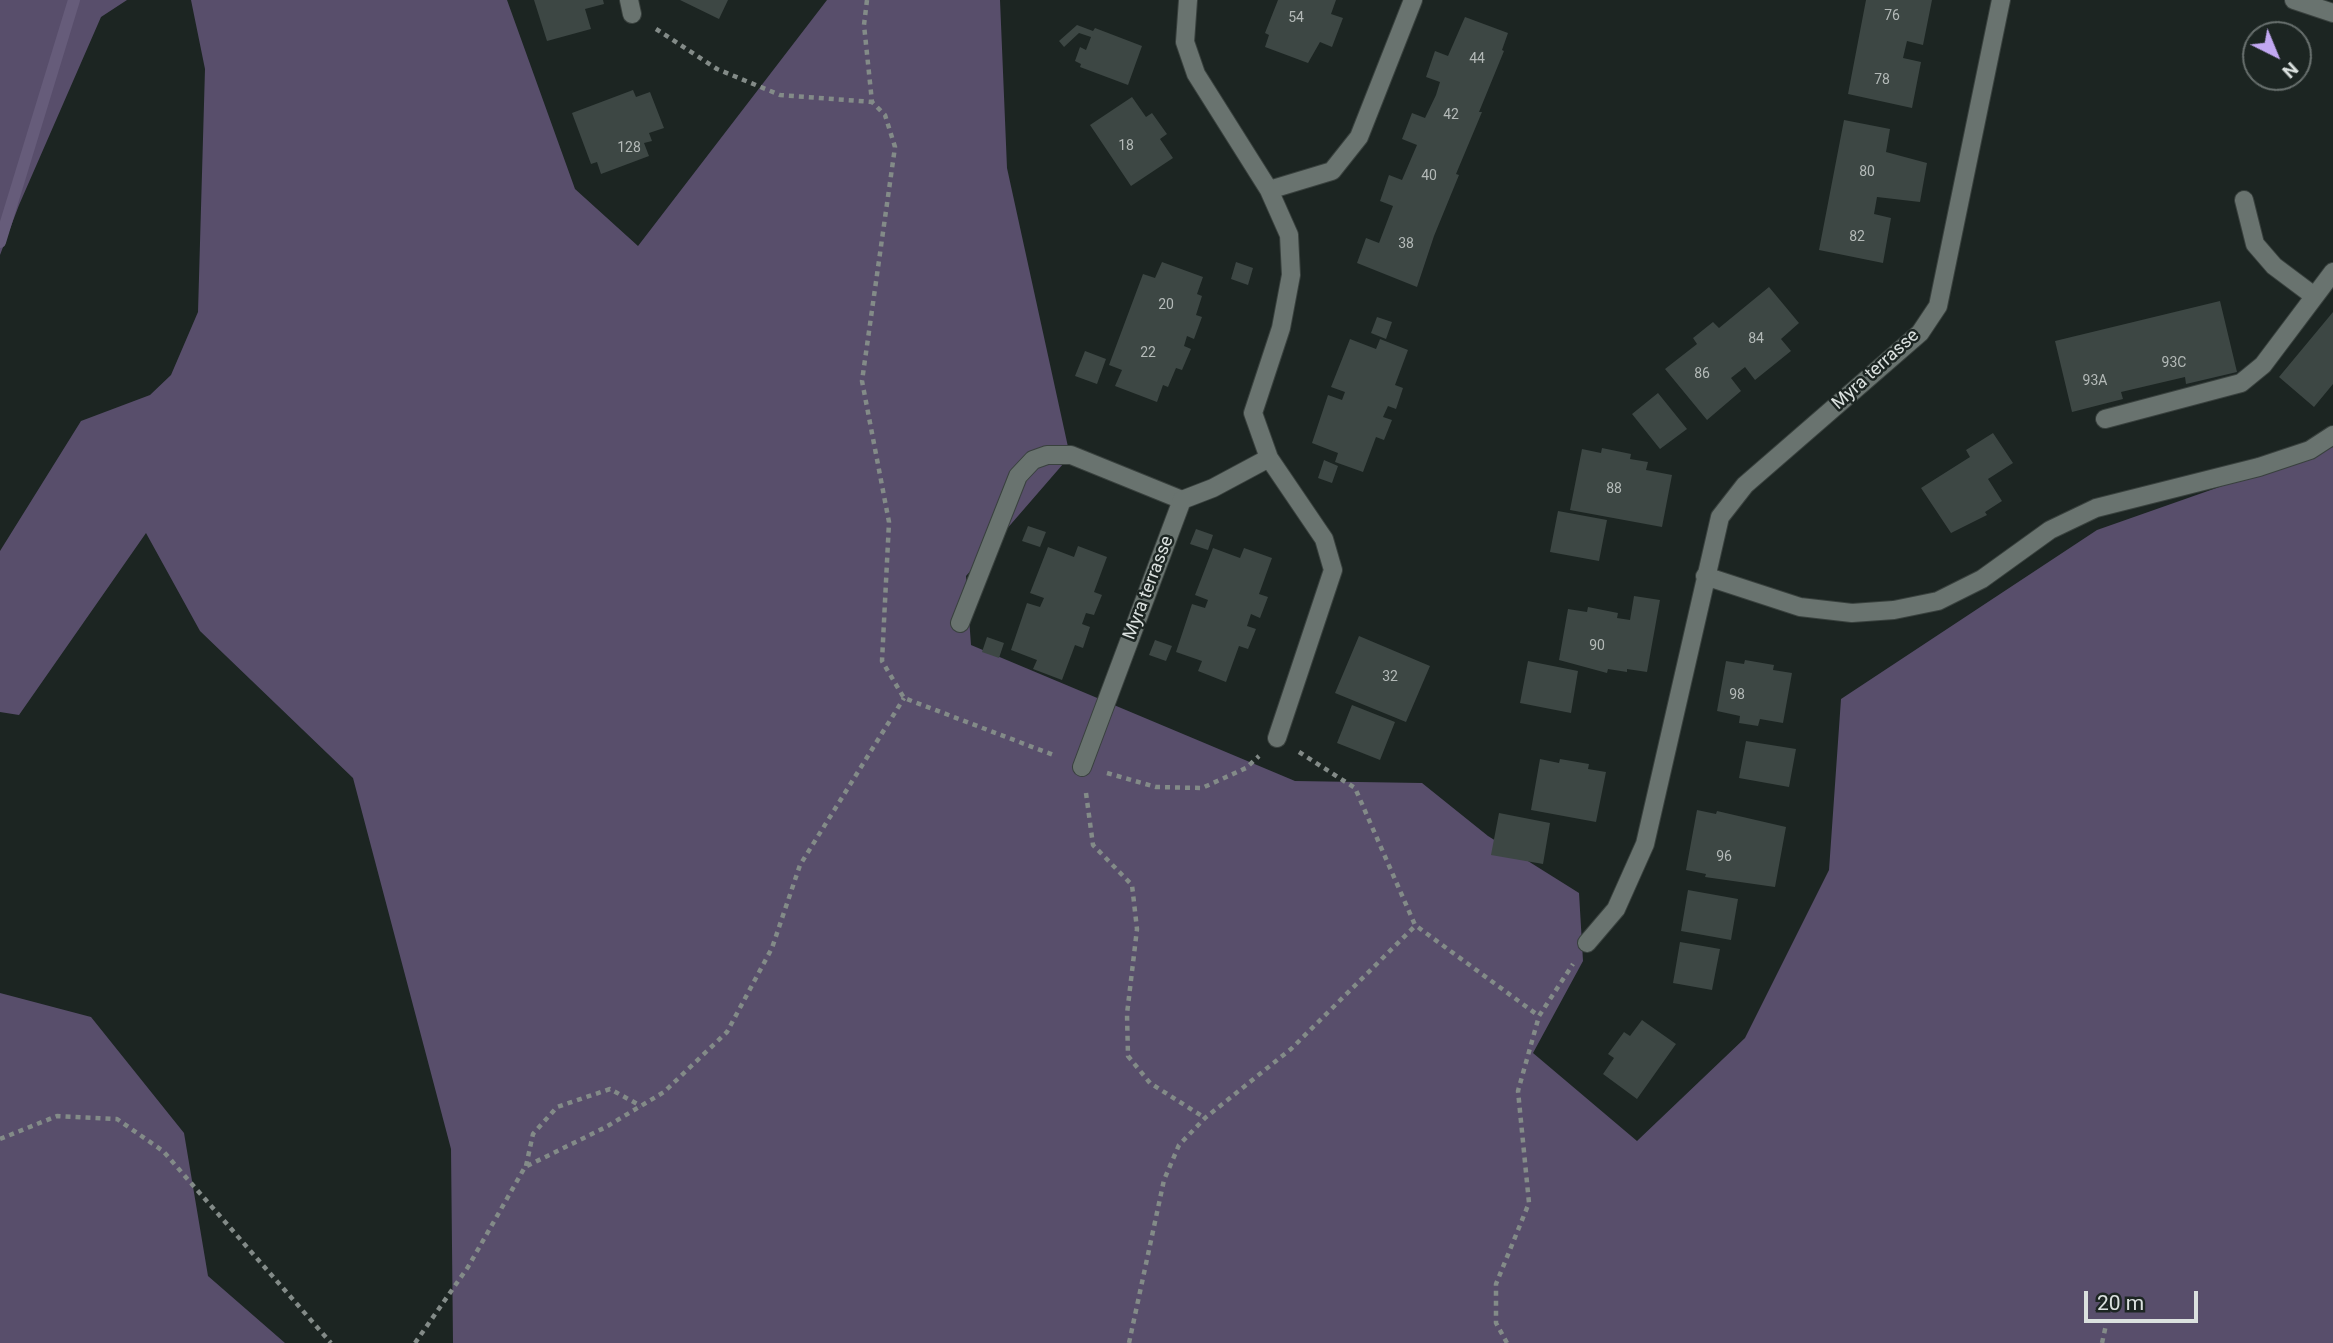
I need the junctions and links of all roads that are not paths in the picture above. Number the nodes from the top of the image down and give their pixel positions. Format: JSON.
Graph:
{"nodes":[{"id":1,"x":1188,"y":0,"type":"edge"},
{"id":2,"x":1413,"y":0,"type":"edge"},
{"id":3,"x":2001,"y":0,"type":"edge"},
{"id":4,"x":2294,"y":0,"type":"edge"},
{"id":5,"x":2333,"y":13,"type":"edge"},
{"id":6,"x":1269,"y":191,"type":"junction"},
{"id":7,"x":2244,"y":200,"type":"dead end"},
{"id":8,"x":2333,"y":272,"type":"edge"},
{"id":9,"x":2314,"y":296,"type":"junction"},
{"id":10,"x":2105,"y":419,"type":"dead end"},
{"id":11,"x":2333,"y":435,"type":"edge"},
{"id":12,"x":1269,"y":458,"type":"junction"},
{"id":13,"x":1182,"y":500,"type":"junction"},
{"id":14,"x":1705,"y":576,"type":"junction"},
{"id":15,"x":960,"y":623,"type":"dead end"},
{"id":16,"x":1277,"y":738,"type":"road end"},
{"id":17,"x":1082,"y":766,"type":"road end"},
{"id":18,"x":1587,"y":943,"type":"road end"}],
"edges":[{"from":1,"to":6,"type":"street"},
{"from":2,"to":6,"type":"street"},
{"from":3,"to":14,"type":"street","name":"Myra terrasse"},
{"from":4,"to":5,"type":"street"},
{"from":6,"to":12,"type":"street"},
{"from":7,"to":9,"type":"street"},
{"from":8,"to":9,"type":"street"},
{"from":9,"to":10,"type":"street"},
{"from":11,"to":14,"type":"street"},
{"from":12,"to":13,"type":"street"},
{"from":12,"to":16,"type":"street"},
{"from":13,"to":15,"type":"street"},
{"from":13,"to":17,"type":"street","name":"Myra terrasse"},
{"from":14,"to":18,"type":"street","name":"Myra terrasse"}]}
